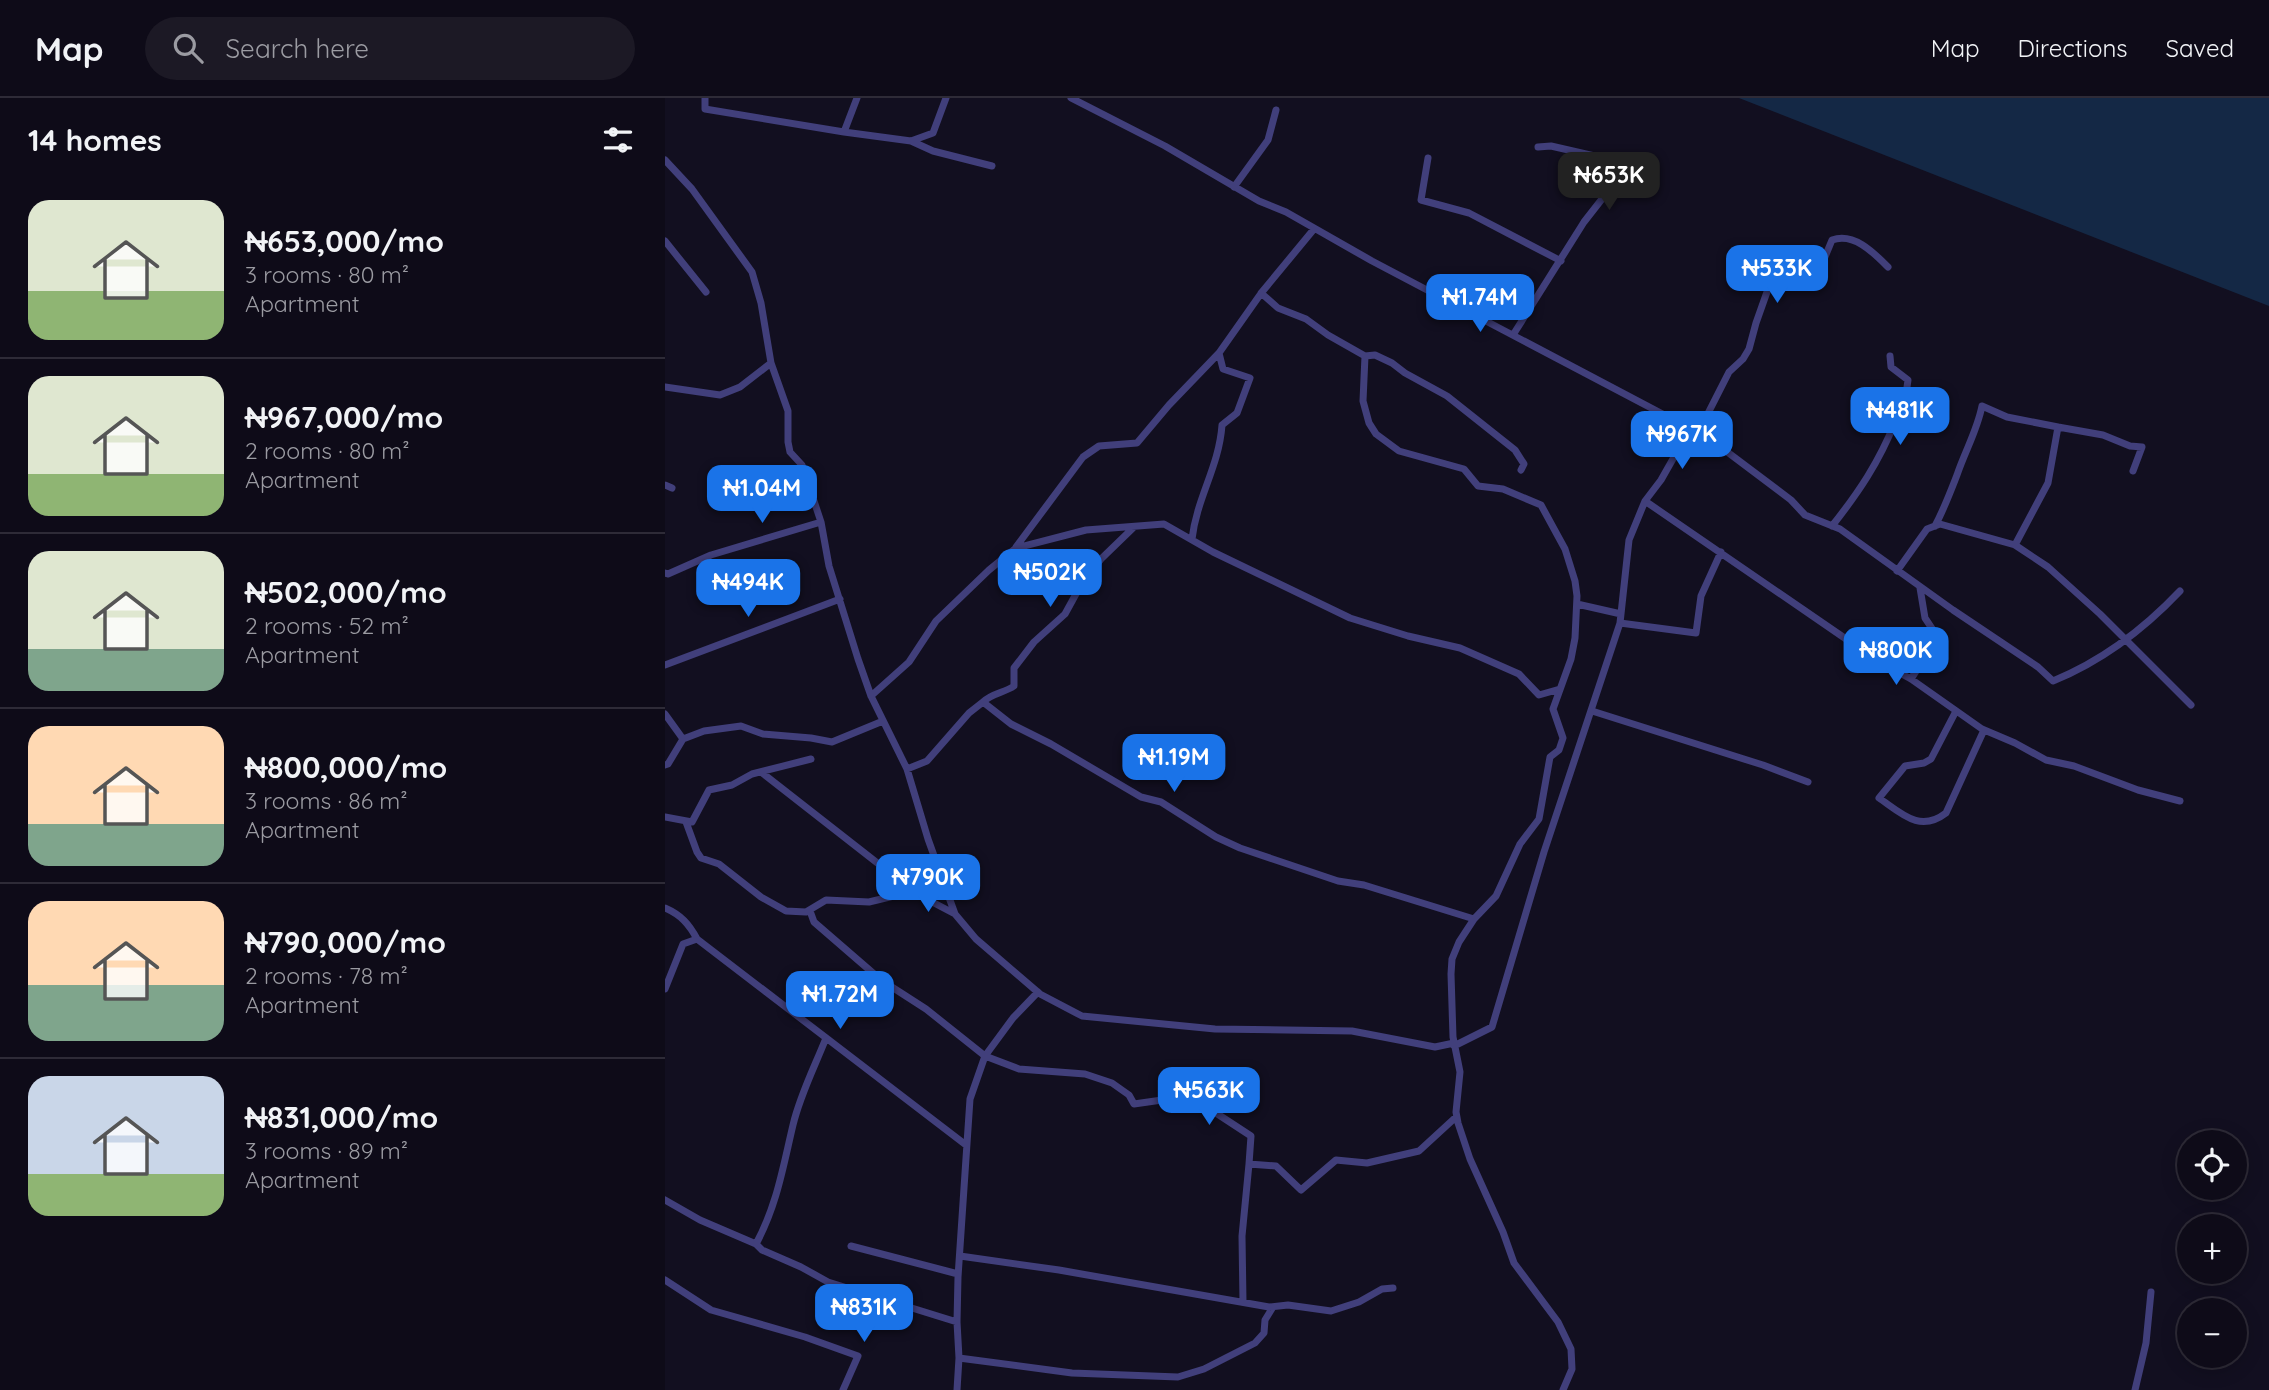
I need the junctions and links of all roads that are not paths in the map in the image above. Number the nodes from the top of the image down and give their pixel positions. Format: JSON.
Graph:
{"nodes":[{"id":1,"x":705,"y":98,"type":"edge"},
{"id":2,"x":857,"y":98,"type":"edge"},
{"id":3,"x":946,"y":98,"type":"edge"},
{"id":4,"x":1071,"y":98,"type":"edge"},
{"id":5,"x":1276,"y":110,"type":"dead end"},
{"id":6,"x":844,"y":132,"type":"junction"},
{"id":7,"x":933,"y":133,"type":"junction"},
{"id":8,"x":911,"y":141,"type":"junction"},
{"id":9,"x":1538,"y":148,"type":"dead end"},
{"id":10,"x":933,"y":151,"type":"junction"},
{"id":11,"x":1428,"y":158,"type":"dead end"},
{"id":12,"x":665,"y":160,"type":"edge"},
{"id":13,"x":992,"y":166,"type":"dead end"},
{"id":14,"x":1234,"y":187,"type":"junction"},
{"id":15,"x":1314,"y":229,"type":"junction"},
{"id":16,"x":665,"y":241,"type":"edge"},
{"id":17,"x":1560,"y":261,"type":"junction"},
{"id":18,"x":1888,"y":267,"type":"dead end"},
{"id":19,"x":706,"y":292,"type":"dead end"},
{"id":20,"x":1261,"y":293,"type":"junction"},
{"id":21,"x":1513,"y":335,"type":"junction"},
{"id":22,"x":1219,"y":353,"type":"junction"},
{"id":23,"x":1365,"y":356,"type":"junction"},
{"id":24,"x":1889,"y":356,"type":"dead end"},
{"id":25,"x":771,"y":363,"type":"junction"},
{"id":26,"x":665,"y":387,"type":"edge"},
{"id":27,"x":1685,"y":426,"type":"junction"},
{"id":28,"x":2058,"y":427,"type":"junction"},
{"id":29,"x":1698,"y":433,"type":"junction"},
{"id":30,"x":1521,"y":470,"type":"dead end"},
{"id":31,"x":2133,"y":471,"type":"dead end"},
{"id":32,"x":1645,"y":501,"type":"junction"},
{"id":33,"x":821,"y":522,"type":"junction"},
{"id":34,"x":1832,"y":526,"type":"junction"},
{"id":35,"x":1934,"y":526,"type":"junction"},
{"id":36,"x":1134,"y":527,"type":"junction"},
{"id":37,"x":1192,"y":539,"type":"junction"},
{"id":38,"x":2015,"y":545,"type":"junction"},
{"id":39,"x":1016,"y":548,"type":"junction"},
{"id":40,"x":1721,"y":552,"type":"junction"},
{"id":41,"x":1897,"y":571,"type":"junction"},
{"id":42,"x":665,"y":573,"type":"edge"},
{"id":43,"x":1920,"y":587,"type":"junction"},
{"id":44,"x":2180,"y":591,"type":"dead end"},
{"id":45,"x":840,"y":599,"type":"junction"},
{"id":46,"x":1577,"y":604,"type":"junction"},
{"id":47,"x":1621,"y":614,"type":"junction"},
{"id":48,"x":1620,"y":623,"type":"junction"},
{"id":49,"x":2125,"y":639,"type":"junction"},
{"id":50,"x":665,"y":665,"type":"edge"},
{"id":51,"x":1910,"y":679,"type":"junction"},
{"id":52,"x":1560,"y":689,"type":"junction"},
{"id":53,"x":871,"y":696,"type":"junction"},
{"id":54,"x":983,"y":702,"type":"junction"},
{"id":55,"x":2191,"y":705,"type":"dead end"},
{"id":56,"x":1593,"y":711,"type":"junction"},
{"id":57,"x":1956,"y":711,"type":"junction"},
{"id":58,"x":665,"y":714,"type":"edge"},
{"id":59,"x":883,"y":721,"type":"junction"},
{"id":60,"x":1984,"y":730,"type":"junction"},
{"id":61,"x":683,"y":739,"type":"junction"},
{"id":62,"x":811,"y":759,"type":"dead end"},
{"id":63,"x":665,"y":765,"type":"edge"},
{"id":64,"x":907,"y":769,"type":"junction"},
{"id":65,"x":761,"y":772,"type":"junction"},
{"id":66,"x":1808,"y":782,"type":"dead end"},
{"id":67,"x":2180,"y":801,"type":"dead end"},
{"id":68,"x":665,"y":817,"type":"edge"},
{"id":69,"x":685,"y":822,"type":"junction"},
{"id":70,"x":917,"y":894,"type":"junction"},
{"id":71,"x":665,"y":908,"type":"edge"},
{"id":72,"x":810,"y":911,"type":"junction"},
{"id":73,"x":955,"y":914,"type":"junction"},
{"id":74,"x":1474,"y":919,"type":"junction"},
{"id":75,"x":697,"y":939,"type":"junction"},
{"id":76,"x":665,"y":989,"type":"edge"},
{"id":77,"x":1038,"y":992,"type":"junction"},
{"id":78,"x":826,"y":1038,"type":"junction"},
{"id":79,"x":1454,"y":1044,"type":"junction"},
{"id":80,"x":985,"y":1056,"type":"junction"},
{"id":81,"x":1457,"y":1117,"type":"junction"},
{"id":82,"x":966,"y":1145,"type":"junction"},
{"id":83,"x":1249,"y":1164,"type":"junction"},
{"id":84,"x":665,"y":1200,"type":"edge"},
{"id":85,"x":756,"y":1244,"type":"junction"},
{"id":86,"x":851,"y":1246,"type":"dead end"},
{"id":87,"x":960,"y":1256,"type":"junction"},
{"id":88,"x":958,"y":1274,"type":"junction"},
{"id":89,"x":665,"y":1280,"type":"edge"},
{"id":90,"x":1393,"y":1288,"type":"dead end"},
{"id":91,"x":2151,"y":1292,"type":"dead end"},
{"id":92,"x":1243,"y":1302,"type":"junction"},
{"id":93,"x":1273,"y":1307,"type":"junction"},
{"id":94,"x":957,"y":1322,"type":"junction"},
{"id":95,"x":959,"y":1358,"type":"junction"},
{"id":96,"x":843,"y":1390,"type":"edge"},
{"id":97,"x":957,"y":1390,"type":"edge"},
{"id":98,"x":1563,"y":1390,"type":"edge"},
{"id":99,"x":2135,"y":1390,"type":"edge"}],
"edges":[{"from":1,"to":6,"type":"street"},
{"from":2,"to":6,"type":"street"},
{"from":3,"to":7,"type":"street"},
{"from":4,"to":14,"type":"street"},
{"from":5,"to":14,"type":"street"},
{"from":6,"to":8,"type":"street"},
{"from":7,"to":8,"type":"street"},
{"from":7,"to":10,"type":"street"},
{"from":8,"to":10,"type":"street"},
{"from":9,"to":17,"type":"street"},
{"from":10,"to":13,"type":"street"},
{"from":11,"to":17,"type":"street"},
{"from":12,"to":25,"type":"street"},
{"from":14,"to":15,"type":"street"},
{"from":15,"to":20,"type":"street"},
{"from":15,"to":21,"type":"street"},
{"from":16,"to":19,"type":"street"},
{"from":17,"to":21,"type":"street"},
{"from":18,"to":29,"type":"street"},
{"from":20,"to":22,"type":"street"},
{"from":20,"to":23,"type":"street"},
{"from":21,"to":27,"type":"street"},
{"from":22,"to":37,"type":"street"},
{"from":22,"to":39,"type":"street"},
{"from":23,"to":30,"type":"street"},
{"from":23,"to":46,"type":"street"},
{"from":24,"to":34,"type":"street"},
{"from":25,"to":26,"type":"street"},
{"from":25,"to":33,"type":"street"},
{"from":27,"to":29,"type":"street"},
{"from":27,"to":32,"type":"street"},
{"from":28,"to":31,"type":"street"},
{"from":28,"to":35,"type":"street"},
{"from":28,"to":38,"type":"street"},
{"from":29,"to":34,"type":"street"},
{"from":32,"to":40,"type":"street"},
{"from":32,"to":47,"type":"street"},
{"from":33,"to":42,"type":"street"},
{"from":33,"to":45,"type":"street"},
{"from":34,"to":41,"type":"street"},
{"from":35,"to":38,"type":"street"},
{"from":35,"to":41,"type":"street"},
{"from":36,"to":37,"type":"street"},
{"from":36,"to":39,"type":"street"},
{"from":36,"to":54,"type":"street"},
{"from":37,"to":52,"type":"street"},
{"from":38,"to":49,"type":"street"},
{"from":39,"to":53,"type":"street"},
{"from":40,"to":48,"type":"street"},
{"from":40,"to":51,"type":"street"},
{"from":41,"to":43,"type":"street"},
{"from":43,"to":49,"type":"street"},
{"from":43,"to":51,"type":"street"},
{"from":44,"to":49,"type":"street"},
{"from":45,"to":50,"type":"street"},
{"from":45,"to":53,"type":"street"},
{"from":46,"to":47,"type":"street"},
{"from":46,"to":52,"type":"street"},
{"from":47,"to":48,"type":"street"},
{"from":48,"to":56,"type":"street"},
{"from":49,"to":55,"type":"street"},
{"from":51,"to":57,"type":"street"},
{"from":52,"to":74,"type":"street"},
{"from":53,"to":59,"type":"street"},
{"from":54,"to":64,"type":"street"},
{"from":54,"to":74,"type":"street"},
{"from":56,"to":66,"type":"street"},
{"from":56,"to":79,"type":"street"},
{"from":57,"to":60,"type":"street"},
{"from":57,"to":60,"type":"street"},
{"from":58,"to":61,"type":"street"},
{"from":59,"to":61,"type":"street"},
{"from":59,"to":64,"type":"street"},
{"from":60,"to":67,"type":"street"},
{"from":61,"to":63,"type":"street"},
{"from":62,"to":65,"type":"street"},
{"from":64,"to":73,"type":"street"},
{"from":65,"to":69,"type":"street"},
{"from":65,"to":70,"type":"street"},
{"from":68,"to":69,"type":"street"},
{"from":69,"to":72,"type":"street"},
{"from":70,"to":72,"type":"street"},
{"from":70,"to":73,"type":"street"},
{"from":71,"to":75,"type":"street"},
{"from":72,"to":80,"type":"street"},
{"from":73,"to":77,"type":"street"},
{"from":74,"to":79,"type":"street"},
{"from":75,"to":76,"type":"street"},
{"from":75,"to":78,"type":"street"},
{"from":77,"to":79,"type":"street"},
{"from":77,"to":80,"type":"street"},
{"from":78,"to":82,"type":"street"},
{"from":78,"to":85,"type":"street"},
{"from":79,"to":81,"type":"street"},
{"from":80,"to":82,"type":"street"},
{"from":80,"to":83,"type":"street"},
{"from":81,"to":83,"type":"street"},
{"from":81,"to":98,"type":"street"},
{"from":82,"to":87,"type":"street"},
{"from":83,"to":92,"type":"street"},
{"from":84,"to":85,"type":"street"},
{"from":85,"to":94,"type":"street"},
{"from":86,"to":88,"type":"street"},
{"from":87,"to":88,"type":"street"},
{"from":87,"to":92,"type":"street"},
{"from":88,"to":94,"type":"street"},
{"from":89,"to":96,"type":"street"},
{"from":90,"to":93,"type":"street"},
{"from":91,"to":99,"type":"street"},
{"from":92,"to":93,"type":"street"},
{"from":93,"to":95,"type":"street"},
{"from":94,"to":95,"type":"street"},
{"from":95,"to":97,"type":"street"}]}
